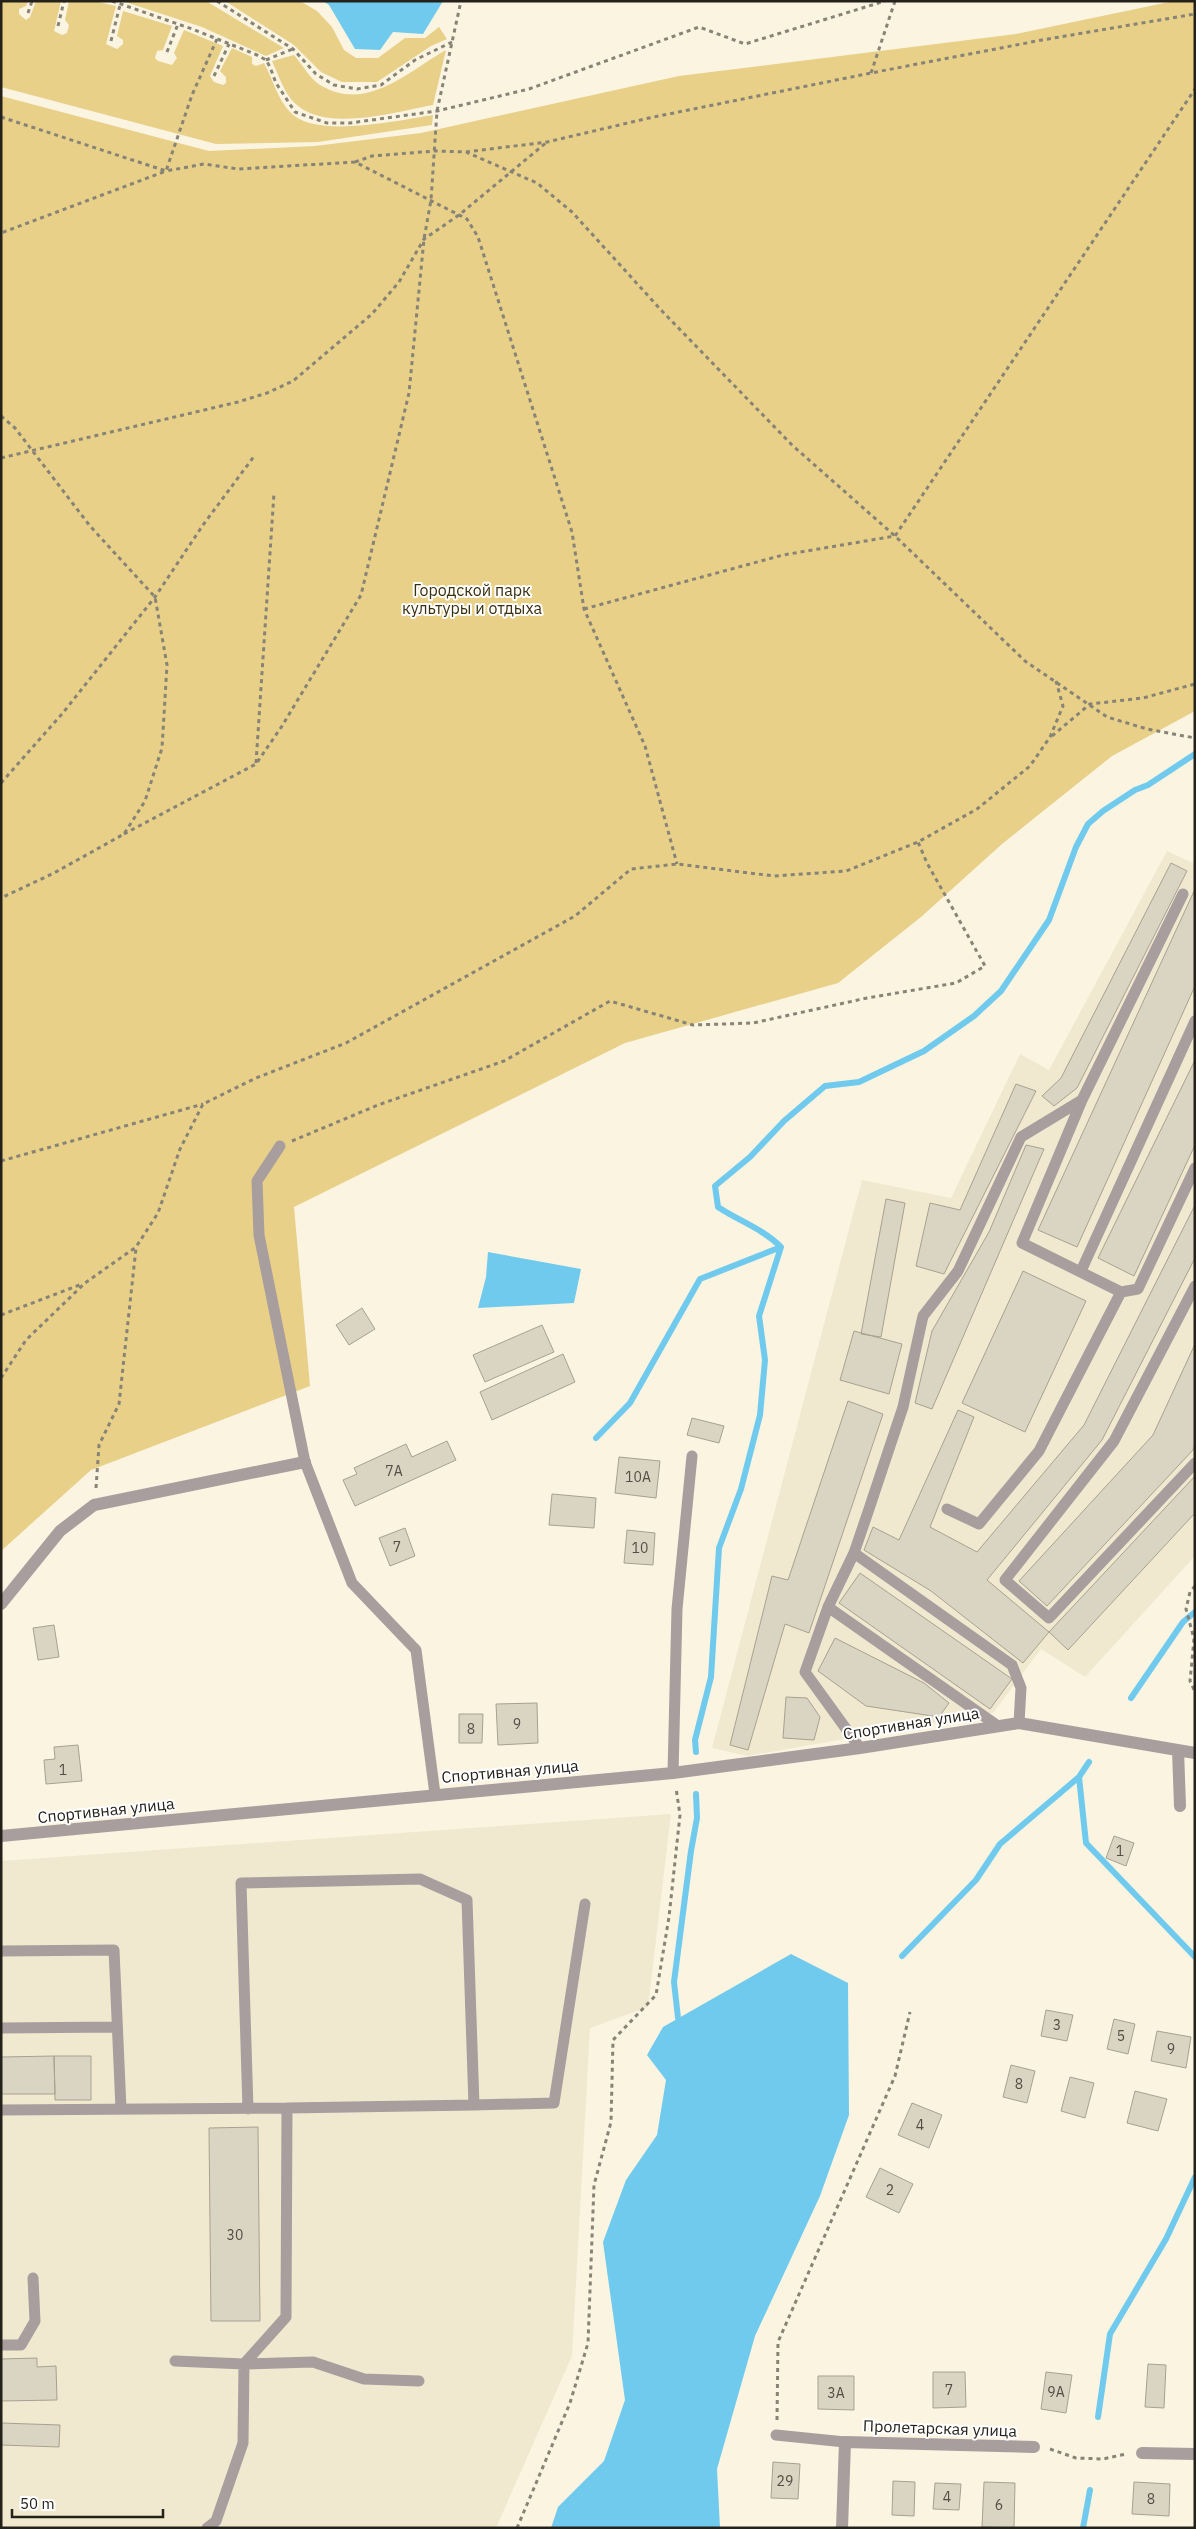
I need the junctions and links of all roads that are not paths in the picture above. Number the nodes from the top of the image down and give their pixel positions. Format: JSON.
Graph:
{"nodes":[{"id":1,"x":1183,"y":894,"type":"dead end"},
{"id":2,"x":1195,"y":1020,"type":"edge"},
{"id":3,"x":1082,"y":1100,"type":"junction"},
{"id":4,"x":280,"y":1146,"type":"road end"},
{"id":5,"x":1195,"y":1168,"type":"edge"},
{"id":6,"x":1081,"y":1271,"type":"junction"},
{"id":7,"x":1195,"y":1286,"type":"edge"},
{"id":8,"x":1121,"y":1292,"type":"junction"},
{"id":9,"x":692,"y":1456,"type":"dead end"},
{"id":10,"x":306,"y":1462,"type":"junction"},
{"id":11,"x":1195,"y":1463,"type":"edge"},
{"id":12,"x":947,"y":1510,"type":"dead end"},
{"id":13,"x":854,"y":1553,"type":"junction"},
{"id":14,"x":1,"y":1604,"type":"edge"},
{"id":15,"x":828,"y":1607,"type":"junction"},
{"id":16,"x":1019,"y":1723,"type":"junction"},
{"id":17,"x":998,"y":1726,"type":"junction"},
{"id":18,"x":860,"y":1748,"type":"junction"},
{"id":19,"x":1178,"y":1750,"type":"junction"},
{"id":20,"x":1195,"y":1753,"type":"edge"},
{"id":21,"x":673,"y":1773,"type":"junction"},
{"id":22,"x":435,"y":1794,"type":"junction"},
{"id":23,"x":1180,"y":1806,"type":"dead end"},
{"id":24,"x":1,"y":1836,"type":"edge"},
{"id":25,"x":585,"y":1904,"type":"dead end"},
{"id":26,"x":1,"y":1951,"type":"edge"},
{"id":27,"x":117,"y":2027,"type":"junction"},
{"id":28,"x":1,"y":2028,"type":"edge"},
{"id":29,"x":474,"y":2105,"type":"junction"},
{"id":30,"x":248,"y":2108,"type":"junction"},
{"id":31,"x":286,"y":2108,"type":"junction"},
{"id":32,"x":1,"y":2110,"type":"edge"},
{"id":33,"x":121,"y":2110,"type":"junction"},
{"id":34,"x":33,"y":2278,"type":"dead end"},
{"id":35,"x":1,"y":2345,"type":"edge"},
{"id":36,"x":175,"y":2362,"type":"dead end"},
{"id":37,"x":244,"y":2364,"type":"junction"},
{"id":38,"x":419,"y":2380,"type":"dead end"},
{"id":39,"x":776,"y":2435,"type":"road end"},
{"id":40,"x":845,"y":2442,"type":"junction"},
{"id":41,"x":1034,"y":2447,"type":"road end"},
{"id":42,"x":1142,"y":2453,"type":"road end"},
{"id":43,"x":1195,"y":2454,"type":"edge"},
{"id":44,"x":207,"y":2528,"type":"edge"},
{"id":45,"x":842,"y":2528,"type":"edge"}],
"edges":[{"from":1,"to":3,"type":"lane"},
{"from":2,"to":6,"type":"lane"},
{"from":3,"to":6,"type":"lane"},
{"from":3,"to":13,"type":"lane"},
{"from":4,"to":10,"type":"lane"},
{"from":5,"to":8,"type":"lane"},
{"from":6,"to":8,"type":"lane"},
{"from":7,"to":11,"type":"lane"},
{"from":8,"to":12,"type":"lane"},
{"from":9,"to":21,"type":"lane"},
{"from":10,"to":14,"type":"street"},
{"from":10,"to":22,"type":"lane"},
{"from":13,"to":15,"type":"lane"},
{"from":13,"to":16,"type":"lane"},
{"from":15,"to":17,"type":"lane"},
{"from":15,"to":18,"type":"lane"},
{"from":16,"to":17,"type":"street","name":"Спортивная улица"},
{"from":16,"to":19,"type":"street","name":"Спортивная улица"},
{"from":17,"to":18,"type":"street","name":"Спортивная улица"},
{"from":18,"to":21,"type":"street","name":"Спортивная улица"},
{"from":19,"to":20,"type":"street","name":"Спортивная улица"},
{"from":19,"to":23,"type":"street"},
{"from":21,"to":22,"type":"street","name":"Спортивная улица"},
{"from":22,"to":24,"type":"street","name":"Спортивная улица"},
{"from":25,"to":29,"type":"lane"},
{"from":26,"to":27,"type":"lane"},
{"from":27,"to":28,"type":"lane"},
{"from":27,"to":33,"type":"lane"},
{"from":29,"to":30,"type":"lane"},
{"from":29,"to":31,"type":"lane"},
{"from":30,"to":31,"type":"lane"},
{"from":30,"to":33,"type":"lane"},
{"from":31,"to":37,"type":"lane"},
{"from":32,"to":33,"type":"lane"},
{"from":34,"to":35,"type":"lane"},
{"from":36,"to":37,"type":"lane"},
{"from":37,"to":38,"type":"lane"},
{"from":37,"to":44,"type":"lane"},
{"from":39,"to":40,"type":"lane"},
{"from":40,"to":41,"type":"street","name":"Пролетарская улица"},
{"from":40,"to":45,"type":"street"},
{"from":42,"to":43,"type":"street"}]}
